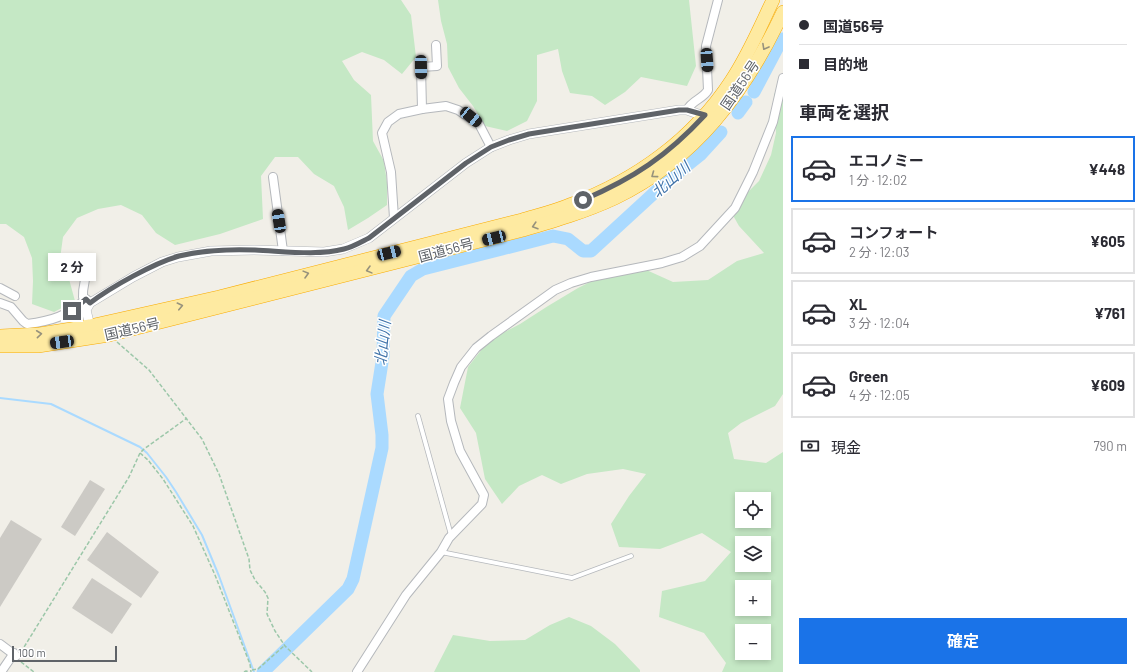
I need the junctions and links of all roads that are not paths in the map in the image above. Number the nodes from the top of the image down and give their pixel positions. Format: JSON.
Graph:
{"nodes":[{"id":1,"x":718,"y":0,"type":"edge"},
{"id":2,"x":773,"y":0,"type":"edge"},
{"id":3,"x":783,"y":12,"type":"edge"},
{"id":4,"x":436,"y":45,"type":"dead end"},
{"id":5,"x":783,"y":78,"type":"edge"},
{"id":6,"x":422,"y":109,"type":"junction"},
{"id":7,"x":687,"y":110,"type":"junction"},
{"id":8,"x":710,"y":118,"type":"junction"},
{"id":9,"x":491,"y":147,"type":"junction"},
{"id":10,"x":273,"y":177,"type":"dead end"},
{"id":11,"x":394,"y":218,"type":"junction"},
{"id":12,"x":343,"y":249,"type":"junction"},
{"id":13,"x":283,"y":251,"type":"junction"},
{"id":14,"x":80,"y":266,"type":"dead end"},
{"id":15,"x":347,"y":270,"type":"junction"},
{"id":16,"x":0,"y":288,"type":"edge"},
{"id":17,"x":15,"y":296,"type":"dead end"},
{"id":18,"x":88,"y":301,"type":"junction"},
{"id":19,"x":0,"y":303,"type":"edge"},
{"id":20,"x":90,"y":326,"type":"junction"},
{"id":21,"x":0,"y":336,"type":"edge"},
{"id":22,"x":0,"y":346,"type":"edge"},
{"id":23,"x":418,"y":416,"type":"dead end"},
{"id":24,"x":451,"y":536,"type":"junction"},
{"id":25,"x":440,"y":552,"type":"junction"},
{"id":26,"x":631,"y":556,"type":"dead end"},
{"id":27,"x":0,"y":644,"type":"edge"},
{"id":28,"x":1,"y":672,"type":"edge"},
{"id":29,"x":356,"y":672,"type":"edge"}],
"edges":[{"from":1,"to":7,"type":"street"},
{"from":2,"to":8,"type":"highway","name":"国道56号"},
{"from":3,"to":8,"type":"highway","name":"国道56号","one_way":true},
{"from":4,"to":6,"type":"street"},
{"from":5,"to":24,"type":"street"},
{"from":6,"to":9,"type":"street"},
{"from":6,"to":11,"type":"street"},
{"from":7,"to":8,"type":"street"},
{"from":7,"to":9,"type":"street"},
{"from":8,"to":15,"type":"highway","name":"国道56号"},
{"from":9,"to":11,"type":"street"},
{"from":10,"to":13,"type":"street"},
{"from":11,"to":12,"type":"street"},
{"from":12,"to":13,"type":"street"},
{"from":12,"to":15,"type":"street"},
{"from":13,"to":18,"type":"street"},
{"from":14,"to":18,"type":"street"},
{"from":20,"to":15,"type":"highway","name":"国道56号","one_way":true},
{"from":15,"to":22,"type":"highway","name":"国道56号"},
{"from":16,"to":17,"type":"street"},
{"from":18,"to":19,"type":"street"},
{"from":18,"to":20,"type":"street"},
{"from":21,"to":20,"type":"highway","name":"国道56号","one_way":true},
{"from":23,"to":24,"type":"lane"},
{"from":24,"to":25,"type":"street"},
{"from":25,"to":26,"type":"lane"},
{"from":25,"to":29,"type":"street"},
{"from":27,"to":28,"type":"street"}]}
